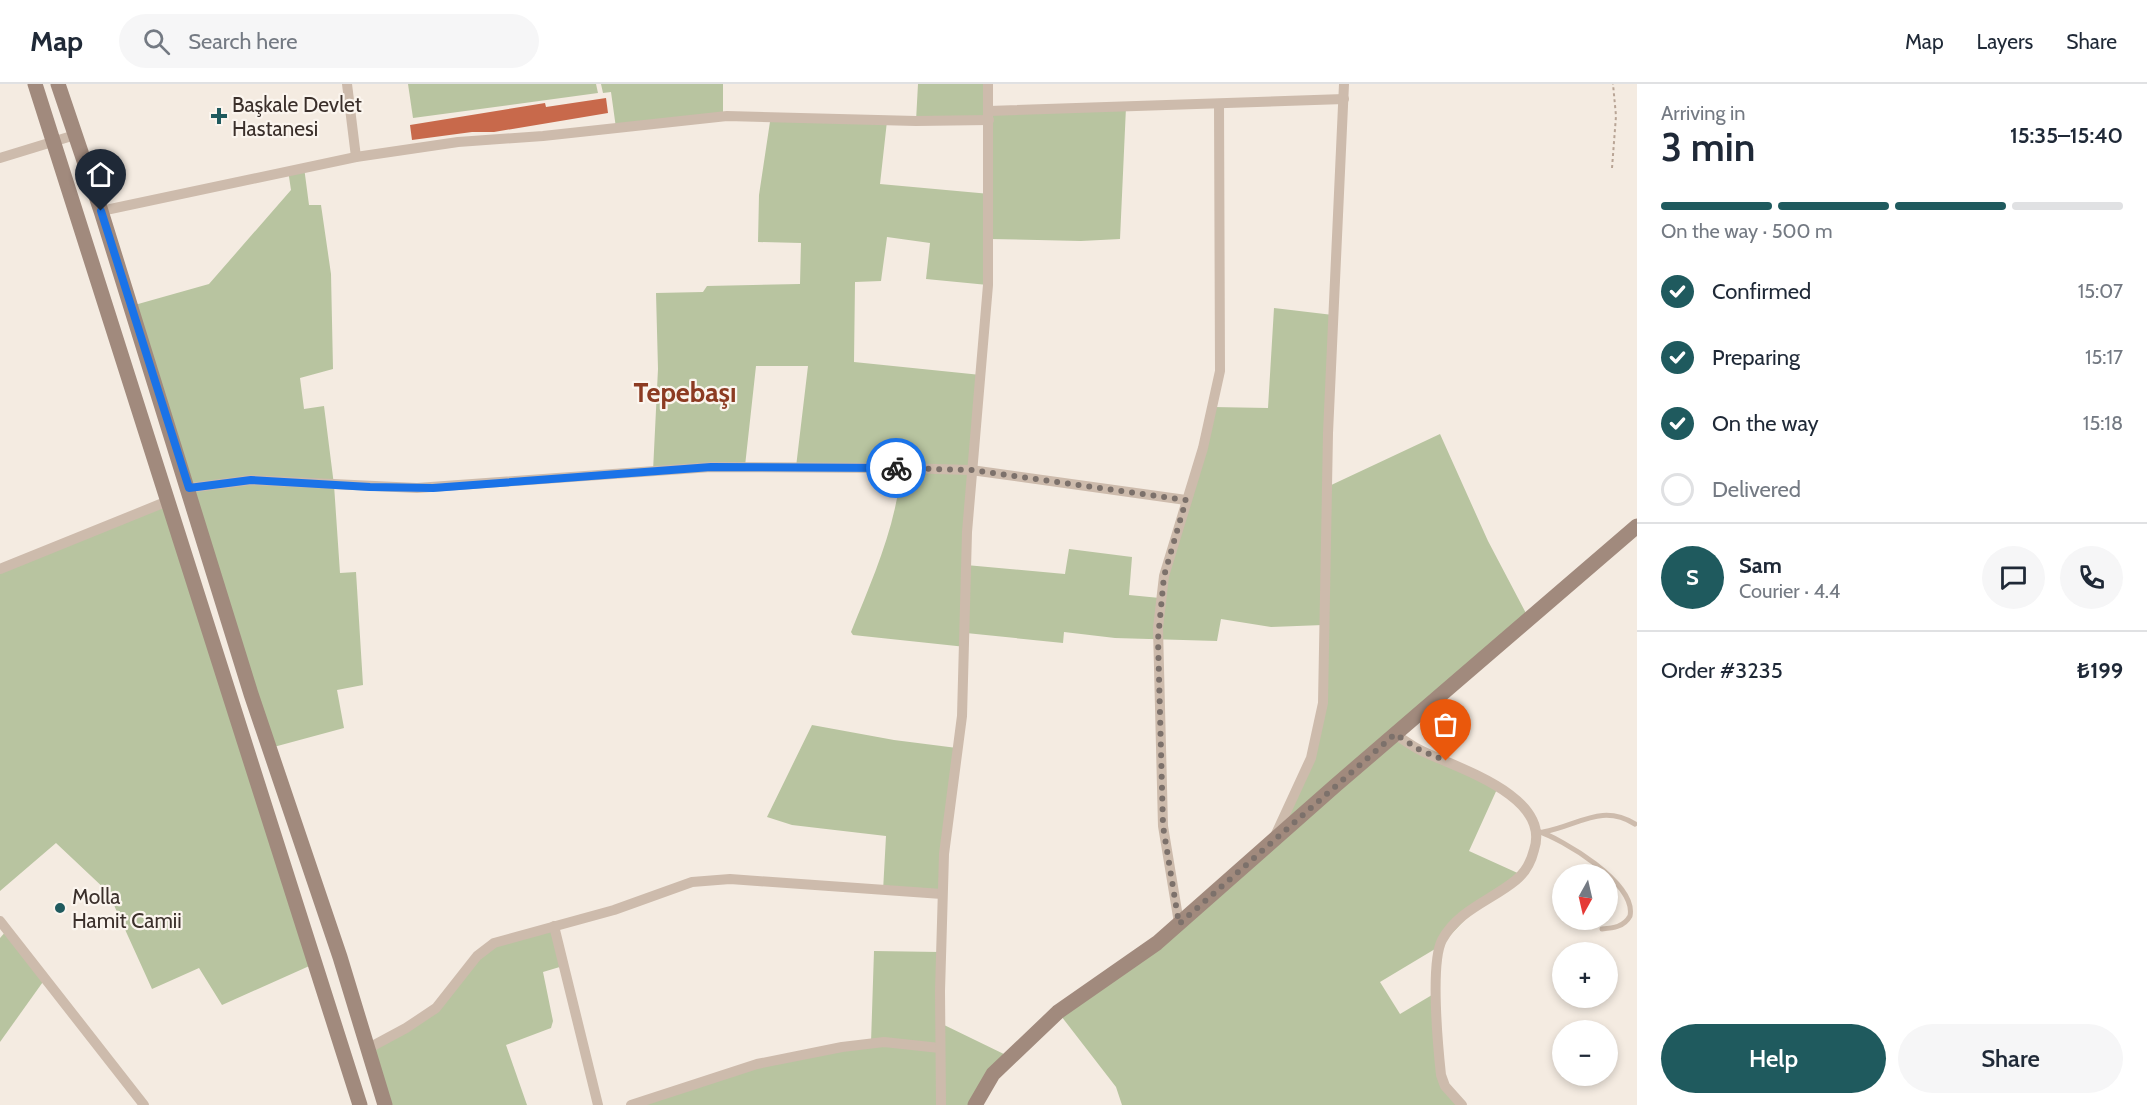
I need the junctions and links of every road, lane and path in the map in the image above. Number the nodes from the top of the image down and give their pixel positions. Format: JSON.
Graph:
{"nodes":[{"id":1,"x":35,"y":84,"type":"edge"},
{"id":2,"x":58,"y":84,"type":"edge"},
{"id":3,"x":347,"y":84,"type":"edge"},
{"id":4,"x":988,"y":84,"type":"edge"},
{"id":5,"x":1344,"y":84,"type":"edge"},
{"id":6,"x":1613,"y":84,"type":"edge"},
{"id":7,"x":1344,"y":99,"type":"junction"},
{"id":8,"x":1219,"y":104,"type":"junction"},
{"id":9,"x":989,"y":115,"type":"junction"},
{"id":10,"x":75,"y":135,"type":"junction"},
{"id":11,"x":53,"y":141,"type":"junction"},
{"id":12,"x":356,"y":157,"type":"junction"},
{"id":13,"x":0,"y":158,"type":"edge"},
{"id":14,"x":1612,"y":168,"type":"dead end"},
{"id":15,"x":101,"y":211,"type":"junction"},
{"id":16,"x":971,"y":470,"type":"junction"},
{"id":17,"x":189,"y":488,"type":"junction"},
{"id":18,"x":1186,"y":500,"type":"junction"},
{"id":19,"x":168,"y":501,"type":"junction"},
{"id":20,"x":1637,"y":526,"type":"edge"},
{"id":21,"x":0,"y":569,"type":"edge"},
{"id":22,"x":1395,"y":734,"type":"junction"},
{"id":23,"x":1635,"y":824,"type":"dead end"},
{"id":24,"x":1539,"y":831,"type":"junction"},
{"id":25,"x":1272,"y":841,"type":"junction"},
{"id":26,"x":1597,"y":864,"type":"edge"},
{"id":27,"x":1618,"y":881,"type":"edge"},
{"id":28,"x":942,"y":894,"type":"junction"},
{"id":29,"x":0,"y":921,"type":"edge"},
{"id":30,"x":1179,"y":924,"type":"junction"},
{"id":31,"x":554,"y":926,"type":"junction"},
{"id":32,"x":1618,"y":926,"type":"edge"},
{"id":33,"x":367,"y":1048,"type":"junction"},
{"id":34,"x":940,"y":1048,"type":"junction"},
{"id":35,"x":144,"y":1105,"type":"edge"},
{"id":36,"x":360,"y":1105,"type":"edge"},
{"id":37,"x":385,"y":1105,"type":"edge"},
{"id":38,"x":598,"y":1105,"type":"edge"},
{"id":39,"x":631,"y":1105,"type":"edge"},
{"id":40,"x":941,"y":1105,"type":"edge"},
{"id":41,"x":975,"y":1105,"type":"edge"},
{"id":42,"x":1462,"y":1105,"type":"edge"}],
"edges":[{"from":1,"to":11,"type":"main road"},
{"from":2,"to":10,"type":"main road"},
{"from":3,"to":12,"type":"street"},
{"from":4,"to":9,"type":"street"},
{"from":5,"to":7,"type":"street"},
{"from":6,"to":14,"type":"path"},
{"from":7,"to":8,"type":"street"},
{"from":7,"to":25,"type":"street"},
{"from":8,"to":9,"type":"street"},
{"from":8,"to":18,"type":"street"},
{"from":9,"to":12,"type":"street"},
{"from":9,"to":16,"type":"street"},
{"from":10,"to":11,"type":"street"},
{"from":10,"to":15,"type":"main road"},
{"from":11,"to":13,"type":"street"},
{"from":11,"to":19,"type":"main road"},
{"from":12,"to":15,"type":"street"},
{"from":15,"to":17,"type":"main road"},
{"from":16,"to":17,"type":"street"},
{"from":16,"to":18,"type":"street"},
{"from":16,"to":28,"type":"street"},
{"from":17,"to":33,"type":"main road"},
{"from":18,"to":30,"type":"street"},
{"from":19,"to":21,"type":"street"},
{"from":19,"to":36,"type":"main road"},
{"from":20,"to":22,"type":"main road"},
{"from":22,"to":24,"type":"street"},
{"from":22,"to":25,"type":"main road"},
{"from":23,"to":24,"type":"lane"},
{"from":24,"to":26,"type":"lane"},
{"from":24,"to":42,"type":"street"},
{"from":25,"to":30,"type":"main road"},
{"from":27,"to":32,"type":"lane"},
{"from":28,"to":31,"type":"street"},
{"from":28,"to":34,"type":"street"},
{"from":29,"to":35,"type":"street"},
{"from":30,"to":41,"type":"main road"},
{"from":31,"to":33,"type":"street"},
{"from":31,"to":38,"type":"street"},
{"from":33,"to":37,"type":"main road"},
{"from":34,"to":39,"type":"street"},
{"from":34,"to":40,"type":"street"}]}
